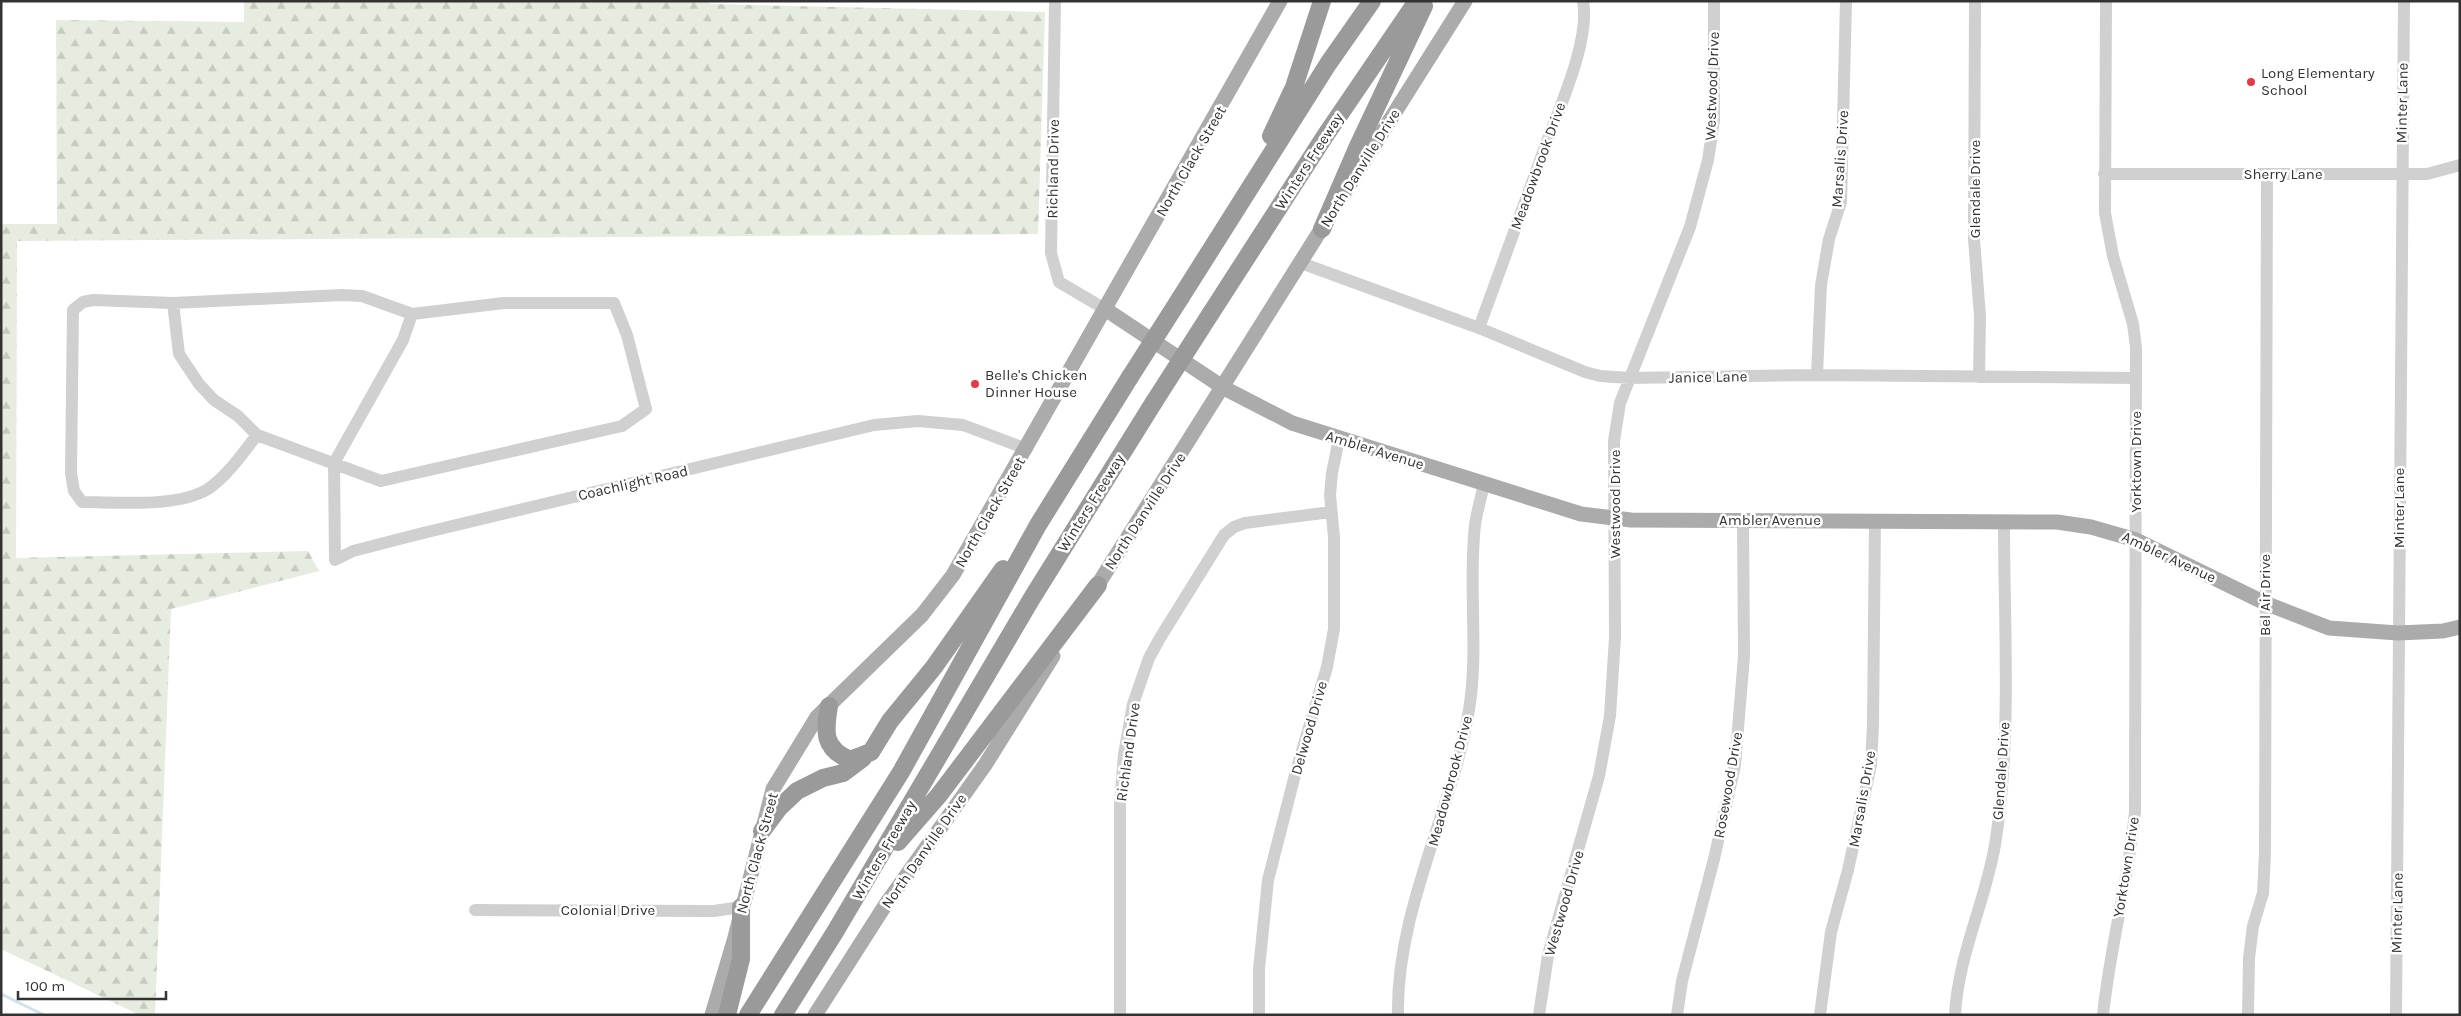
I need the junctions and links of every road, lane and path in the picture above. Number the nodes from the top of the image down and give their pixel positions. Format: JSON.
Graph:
{"nodes":[{"id":1,"x":1055,"y":1,"type":"edge"},
{"id":2,"x":1280,"y":1,"type":"edge"},
{"id":3,"x":1322,"y":1,"type":"edge"},
{"id":4,"x":1372,"y":1,"type":"edge"},
{"id":5,"x":1417,"y":1,"type":"edge"},
{"id":6,"x":1427,"y":1,"type":"edge"},
{"id":7,"x":1465,"y":1,"type":"edge"},
{"id":8,"x":1583,"y":1,"type":"edge"},
{"id":9,"x":1714,"y":1,"type":"edge"},
{"id":10,"x":1846,"y":1,"type":"edge"},
{"id":11,"x":1975,"y":1,"type":"edge"},
{"id":12,"x":2106,"y":1,"type":"edge"},
{"id":13,"x":2404,"y":1,"type":"edge"},
{"id":14,"x":2460,"y":165,"type":"edge"},
{"id":15,"x":2104,"y":174,"type":"junction"},
{"id":16,"x":2268,"y":174,"type":"junction"},
{"id":17,"x":2402,"y":174,"type":"junction"},
{"id":18,"x":1225,"y":224,"type":"junction"},
{"id":19,"x":1322,"y":229,"type":"junction"},
{"id":20,"x":1301,"y":263,"type":"junction"},
{"id":21,"x":173,"y":303,"type":"junction"},
{"id":22,"x":1105,"y":309,"type":"junction"},
{"id":23,"x":412,"y":314,"type":"junction"},
{"id":24,"x":1479,"y":328,"type":"junction"},
{"id":25,"x":1817,"y":375,"type":"junction"},
{"id":26,"x":1979,"y":377,"type":"junction"},
{"id":27,"x":1629,"y":378,"type":"junction"},
{"id":28,"x":2136,"y":378,"type":"junction"},
{"id":29,"x":1224,"y":388,"type":"junction"},
{"id":30,"x":257,"y":435,"type":"junction"},
{"id":31,"x":1339,"y":440,"type":"junction"},
{"id":32,"x":1027,"y":449,"type":"junction"},
{"id":33,"x":334,"y":464,"type":"junction"},
{"id":34,"x":1484,"y":484,"type":"junction"},
{"id":35,"x":1331,"y":512,"type":"junction"},
{"id":36,"x":1614,"y":519,"type":"junction"},
{"id":37,"x":1875,"y":520,"type":"junction"},
{"id":38,"x":1743,"y":521,"type":"junction"},
{"id":39,"x":2004,"y":522,"type":"junction"},
{"id":40,"x":1038,"y":525,"type":"junction"},
{"id":41,"x":2136,"y":540,"type":"junction"},
{"id":42,"x":1098,"y":585,"type":"junction"},
{"id":43,"x":2264,"y":603,"type":"junction"},
{"id":44,"x":2460,"y":626,"type":"edge"},
{"id":45,"x":2398,"y":632,"type":"junction"},
{"id":46,"x":829,"y":706,"type":"junction"},
{"id":47,"x":871,"y":752,"type":"junction"},
{"id":48,"x":762,"y":831,"type":"junction"},
{"id":49,"x":872,"y":870,"type":"junction"},
{"id":50,"x":741,"y":907,"type":"junction"},
{"id":51,"x":475,"y":910,"type":"dead end"},
{"id":52,"x":712,"y":1015,"type":"edge"},
{"id":53,"x":726,"y":1015,"type":"edge"},
{"id":54,"x":748,"y":1015,"type":"edge"},
{"id":55,"x":783,"y":1015,"type":"edge"},
{"id":56,"x":815,"y":1015,"type":"edge"},
{"id":57,"x":1120,"y":1015,"type":"edge"},
{"id":58,"x":1259,"y":1015,"type":"edge"},
{"id":59,"x":1398,"y":1015,"type":"edge"},
{"id":60,"x":1539,"y":1015,"type":"edge"},
{"id":61,"x":1677,"y":1015,"type":"edge"},
{"id":62,"x":1820,"y":1015,"type":"edge"},
{"id":63,"x":1955,"y":1015,"type":"edge"},
{"id":64,"x":2103,"y":1015,"type":"edge"},
{"id":65,"x":2248,"y":1015,"type":"edge"},
{"id":66,"x":2396,"y":1015,"type":"edge"}],
"edges":[{"from":1,"to":22,"type":"street","name":"Richland Drive"},
{"from":2,"to":22,"type":"main road","name":"North Clack Street"},
{"from":3,"to":18,"type":"highway"},
{"from":4,"to":18,"type":"highway","name":"Winters Freeway"},
{"from":5,"to":49,"type":"highway","name":"Winters Freeway","bridge":true},
{"from":6,"to":19,"type":"highway"},
{"from":7,"to":19,"type":"main road","name":"North Danville Drive"},
{"from":8,"to":24,"type":"street","name":"Meadowbrook Drive"},
{"from":9,"to":27,"type":"street","name":"Westwood Drive"},
{"from":10,"to":25,"type":"street","name":"Marsalis Drive"},
{"from":11,"to":26,"type":"street","name":"Glendale Drive"},
{"from":12,"to":15,"type":"street","name":"Yorktown Drive"},
{"from":13,"to":17,"type":"street","name":"Minter Lane"},
{"from":14,"to":17,"type":"street","name":"Sherry Lane"},
{"from":15,"to":16,"type":"street","name":"Sherry Lane"},
{"from":15,"to":28,"type":"street","name":"Yorktown Drive"},
{"from":16,"to":17,"type":"street","name":"Sherry Lane"},
{"from":16,"to":43,"type":"street","name":"Bel Air Drive"},
{"from":17,"to":45,"type":"street","name":"Minter Lane"},
{"from":18,"to":40,"type":"highway","name":"Winters Freeway","bridge":true},
{"from":19,"to":20,"type":"main road","name":"North Danville Drive"},
{"from":20,"to":24,"type":"street","name":"Janice Lane"},
{"from":20,"to":29,"type":"main road","name":"North Danville Drive"},
{"from":21,"to":23,"type":"street"},
{"from":21,"to":30,"type":"street"},
{"from":21,"to":30,"type":"street"},
{"from":22,"to":29,"type":"main road","name":"Ambler Avenue"},
{"from":22,"to":32,"type":"main road","name":"North Clack Street"},
{"from":23,"to":33,"type":"street"},
{"from":23,"to":33,"type":"street"},
{"from":24,"to":27,"type":"street","name":"Janice Lane"},
{"from":25,"to":26,"type":"street","name":"Janice Lane"},
{"from":25,"to":27,"type":"street","name":"Janice Lane"},
{"from":26,"to":28,"type":"street","name":"Janice Lane"},
{"from":27,"to":36,"type":"street","name":"Westwood Drive"},
{"from":28,"to":41,"type":"street","name":"Yorktown Drive"},
{"from":29,"to":31,"type":"main road","name":"Ambler Avenue"},
{"from":29,"to":42,"type":"main road","name":"North Danville Drive"},
{"from":30,"to":33,"type":"street"},
{"from":31,"to":34,"type":"main road","name":"Ambler Avenue"},
{"from":31,"to":35,"type":"street","name":"Delwood Drive"},
{"from":32,"to":33,"type":"street","name":"Coachlight Road"},
{"from":32,"to":46,"type":"main road","name":"North Clack Street"},
{"from":34,"to":36,"type":"main road","name":"Ambler Avenue"},
{"from":34,"to":59,"type":"street","name":"Meadowbrook Drive"},
{"from":35,"to":57,"type":"street","name":"Richland Drive"},
{"from":35,"to":58,"type":"street","name":"Delwood Drive"},
{"from":36,"to":38,"type":"main road","name":"Ambler Avenue"},
{"from":36,"to":60,"type":"street","name":"Westwood Drive"},
{"from":37,"to":38,"type":"main road","name":"Ambler Avenue"},
{"from":37,"to":39,"type":"main road","name":"Ambler Avenue"},
{"from":37,"to":62,"type":"street","name":"Marsalis Drive"},
{"from":38,"to":61,"type":"street","name":"Rosewood Drive"},
{"from":39,"to":41,"type":"main road","name":"Ambler Avenue"},
{"from":39,"to":63,"type":"street","name":"Glendale Drive"},
{"from":40,"to":47,"type":"highway"},
{"from":40,"to":54,"type":"highway","name":"Winters Freeway"},
{"from":41,"to":43,"type":"main road","name":"Ambler Avenue"},
{"from":41,"to":64,"type":"street","name":"Yorktown Drive"},
{"from":42,"to":49,"type":"highway"},
{"from":42,"to":56,"type":"main road","name":"North Danville Drive"},
{"from":43,"to":45,"type":"main road","name":"Ambler Avenue"},
{"from":43,"to":65,"type":"street","name":"Bel Air Drive"},
{"from":44,"to":45,"type":"main road","name":"Ambler Avenue"},
{"from":45,"to":66,"type":"street","name":"Minter Lane"},
{"from":46,"to":47,"type":"highway"},
{"from":46,"to":48,"type":"main road","name":"North Clack Street"},
{"from":47,"to":48,"type":"highway"},
{"from":48,"to":50,"type":"main road","name":"North Clack Street"},
{"from":49,"to":55,"type":"highway","name":"Winters Freeway"},
{"from":50,"to":51,"type":"street","name":"Colonial Drive"},
{"from":50,"to":52,"type":"main road","name":"North Clack Street"},
{"from":50,"to":53,"type":"highway"}]}
